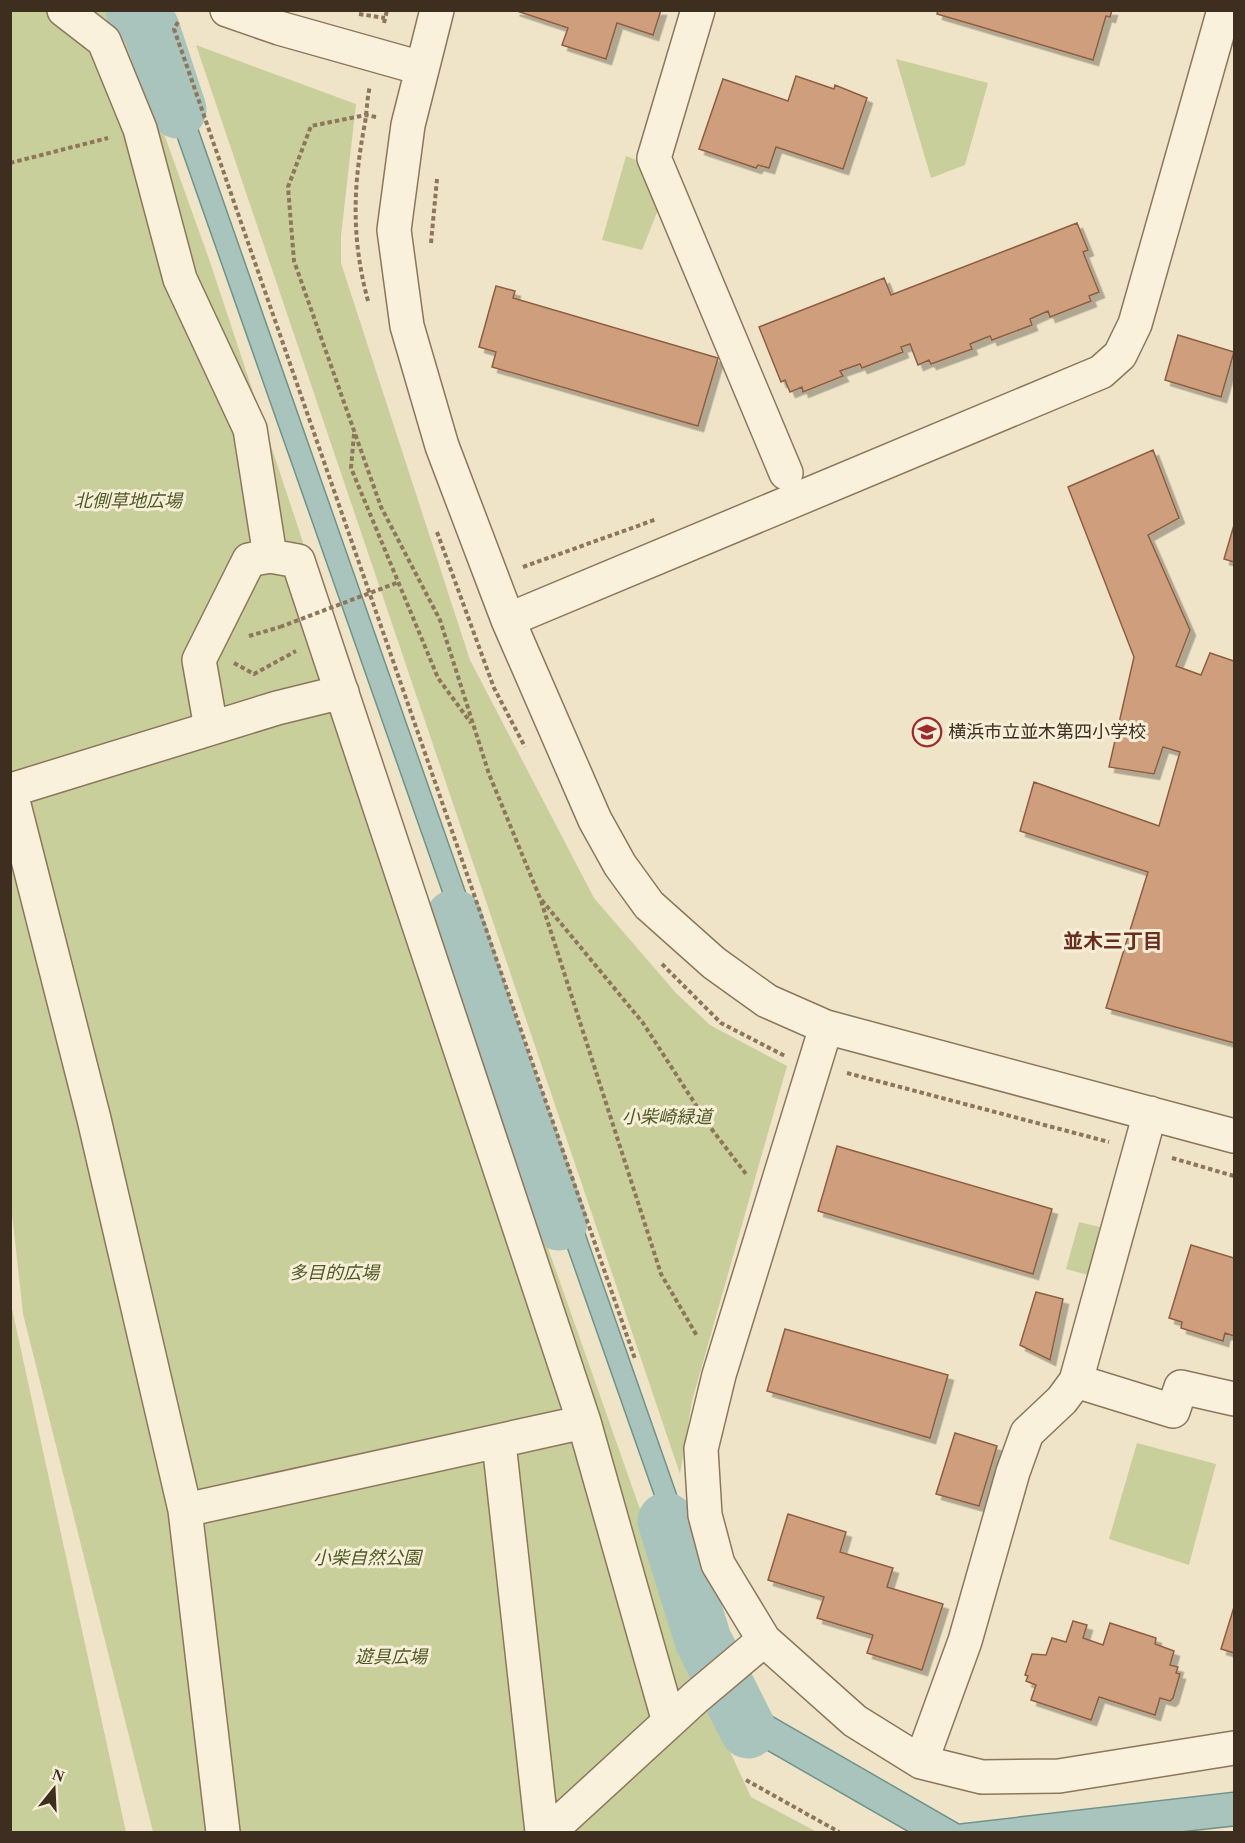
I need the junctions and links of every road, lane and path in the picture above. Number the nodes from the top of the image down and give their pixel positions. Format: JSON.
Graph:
{"nodes":[{"id":1,"x":64,"y":10,"type":"edge"},
{"id":2,"x":227,"y":10,"type":"edge"},
{"id":3,"x":387,"y":10,"type":"edge"},
{"id":4,"x":436,"y":10,"type":"edge"},
{"id":5,"x":698,"y":10,"type":"edge"},
{"id":6,"x":1224,"y":10,"type":"edge"},
{"id":7,"x":178,"y":22,"type":"dead end"},
{"id":8,"x":379,"y":57,"type":"junction"},
{"id":9,"x":421,"y":68,"type":"junction"},
{"id":10,"x":366,"y":115,"type":"junction"},
{"id":11,"x":140,"y":129,"type":"junction"},
{"id":12,"x":10,"y":163,"type":"edge"},
{"id":13,"x":437,"y":174,"type":"dead end"},
{"id":14,"x":430,"y":253,"type":"dead end"},
{"id":15,"x":369,"y":306,"type":"dead end"},
{"id":16,"x":354,"y":431,"type":"junction"},
{"id":17,"x":786,"y":473,"type":"dead end"},
{"id":18,"x":665,"y":516,"type":"dead end"},
{"id":19,"x":435,"y":525,"type":"dead end"},
{"id":20,"x":270,"y":556,"type":"junction"},
{"id":21,"x":518,"y":558,"type":"dead end"},
{"id":22,"x":522,"y":567,"type":"junction"},
{"id":23,"x":399,"y":582,"type":"junction"},
{"id":24,"x":540,"y":608,"type":"junction"},
{"id":25,"x":508,"y":620,"type":"junction"},
{"id":26,"x":242,"y":638,"type":"dead end"},
{"id":27,"x":301,"y":648,"type":"dead end"},
{"id":28,"x":230,"y":660,"type":"dead end"},
{"id":29,"x":342,"y":692,"type":"junction"},
{"id":30,"x":211,"y":728,"type":"junction"},
{"id":31,"x":474,"y":728,"type":"junction"},
{"id":32,"x":528,"y":753,"type":"dead end"},
{"id":33,"x":11,"y":790,"type":"edge"},
{"id":34,"x":540,"y":898,"type":"junction"},
{"id":35,"x":658,"y":959,"type":"dead end"},
{"id":36,"x":826,"y":1027,"type":"junction"},
{"id":37,"x":814,"y":1064,"type":"junction"},
{"id":38,"x":1150,"y":1113,"type":"junction"},
{"id":39,"x":1234,"y":1136,"type":"edge"},
{"id":40,"x":1140,"y":1150,"type":"junction"},
{"id":41,"x":1234,"y":1176,"type":"edge"},
{"id":42,"x":771,"y":1208,"type":"junction"},
{"id":43,"x":635,"y":1359,"type":"dead end"},
{"id":44,"x":719,"y":1375,"type":"junction"},
{"id":45,"x":1076,"y":1381,"type":"junction"},
{"id":46,"x":1234,"y":1399,"type":"edge"},
{"id":47,"x":584,"y":1422,"type":"junction"},
{"id":48,"x":499,"y":1443,"type":"junction"},
{"id":49,"x":185,"y":1510,"type":"junction"},
{"id":50,"x":755,"y":1647,"type":"junction"},
{"id":51,"x":669,"y":1722,"type":"junction"},
{"id":52,"x":1234,"y":1748,"type":"edge"},
{"id":53,"x":921,"y":1762,"type":"junction"},
{"id":54,"x":746,"y":1780,"type":"dead end"},
{"id":55,"x":223,"y":1833,"type":"edge"},
{"id":56,"x":542,"y":1833,"type":"edge"},
{"id":57,"x":549,"y":1833,"type":"edge"},
{"id":58,"x":839,"y":1833,"type":"edge"}],
"edges":[{"from":1,"to":11,"type":"street"},
{"from":2,"to":8,"type":"street"},
{"from":3,"to":8,"type":"path"},
{"from":4,"to":9,"type":"street"},
{"from":5,"to":17,"type":"street"},
{"from":6,"to":24,"type":"street"},
{"from":7,"to":43,"type":"path"},
{"from":8,"to":9,"type":"street"},
{"from":8,"to":10,"type":"path"},
{"from":9,"to":25,"type":"street"},
{"from":10,"to":15,"type":"path"},
{"from":10,"to":16,"type":"path"},
{"from":11,"to":12,"type":"path"},
{"from":11,"to":20,"type":"street"},
{"from":13,"to":14,"type":"path"},
{"from":16,"to":23,"type":"path"},
{"from":16,"to":31,"type":"path"},
{"from":18,"to":22,"type":"path"},
{"from":19,"to":32,"type":"path"},
{"from":20,"to":29,"type":"street"},
{"from":20,"to":30,"type":"street"},
{"from":21,"to":22,"type":"path"},
{"from":22,"to":24,"type":"path"},
{"from":23,"to":26,"type":"path","bridge":true},
{"from":23,"to":31,"type":"path"},
{"from":24,"to":25,"type":"street"},
{"from":25,"to":36,"type":"street"},
{"from":27,"to":28,"type":"path"},
{"from":29,"to":30,"type":"street"},
{"from":29,"to":47,"type":"street"},
{"from":30,"to":33,"type":"street"},
{"from":31,"to":34,"type":"path"},
{"from":33,"to":49,"type":"street"},
{"from":34,"to":42,"type":"path"},
{"from":34,"to":44,"type":"path"},
{"from":35,"to":37,"type":"path"},
{"from":36,"to":37,"type":"street"},
{"from":36,"to":38,"type":"street"},
{"from":37,"to":40,"type":"path"},
{"from":37,"to":42,"type":"street"},
{"from":38,"to":39,"type":"street"},
{"from":38,"to":40,"type":"street"},
{"from":40,"to":41,"type":"path"},
{"from":40,"to":45,"type":"street"},
{"from":42,"to":44,"type":"street"},
{"from":44,"to":50,"type":"street"},
{"from":45,"to":46,"type":"street"},
{"from":45,"to":53,"type":"street"},
{"from":47,"to":48,"type":"street"},
{"from":47,"to":51,"type":"street"},
{"from":48,"to":49,"type":"street"},
{"from":48,"to":56,"type":"street"},
{"from":49,"to":55,"type":"street"},
{"from":50,"to":51,"type":"street"},
{"from":50,"to":53,"type":"street"},
{"from":51,"to":57,"type":"street"},
{"from":52,"to":53,"type":"street"},
{"from":54,"to":58,"type":"path"}]}
